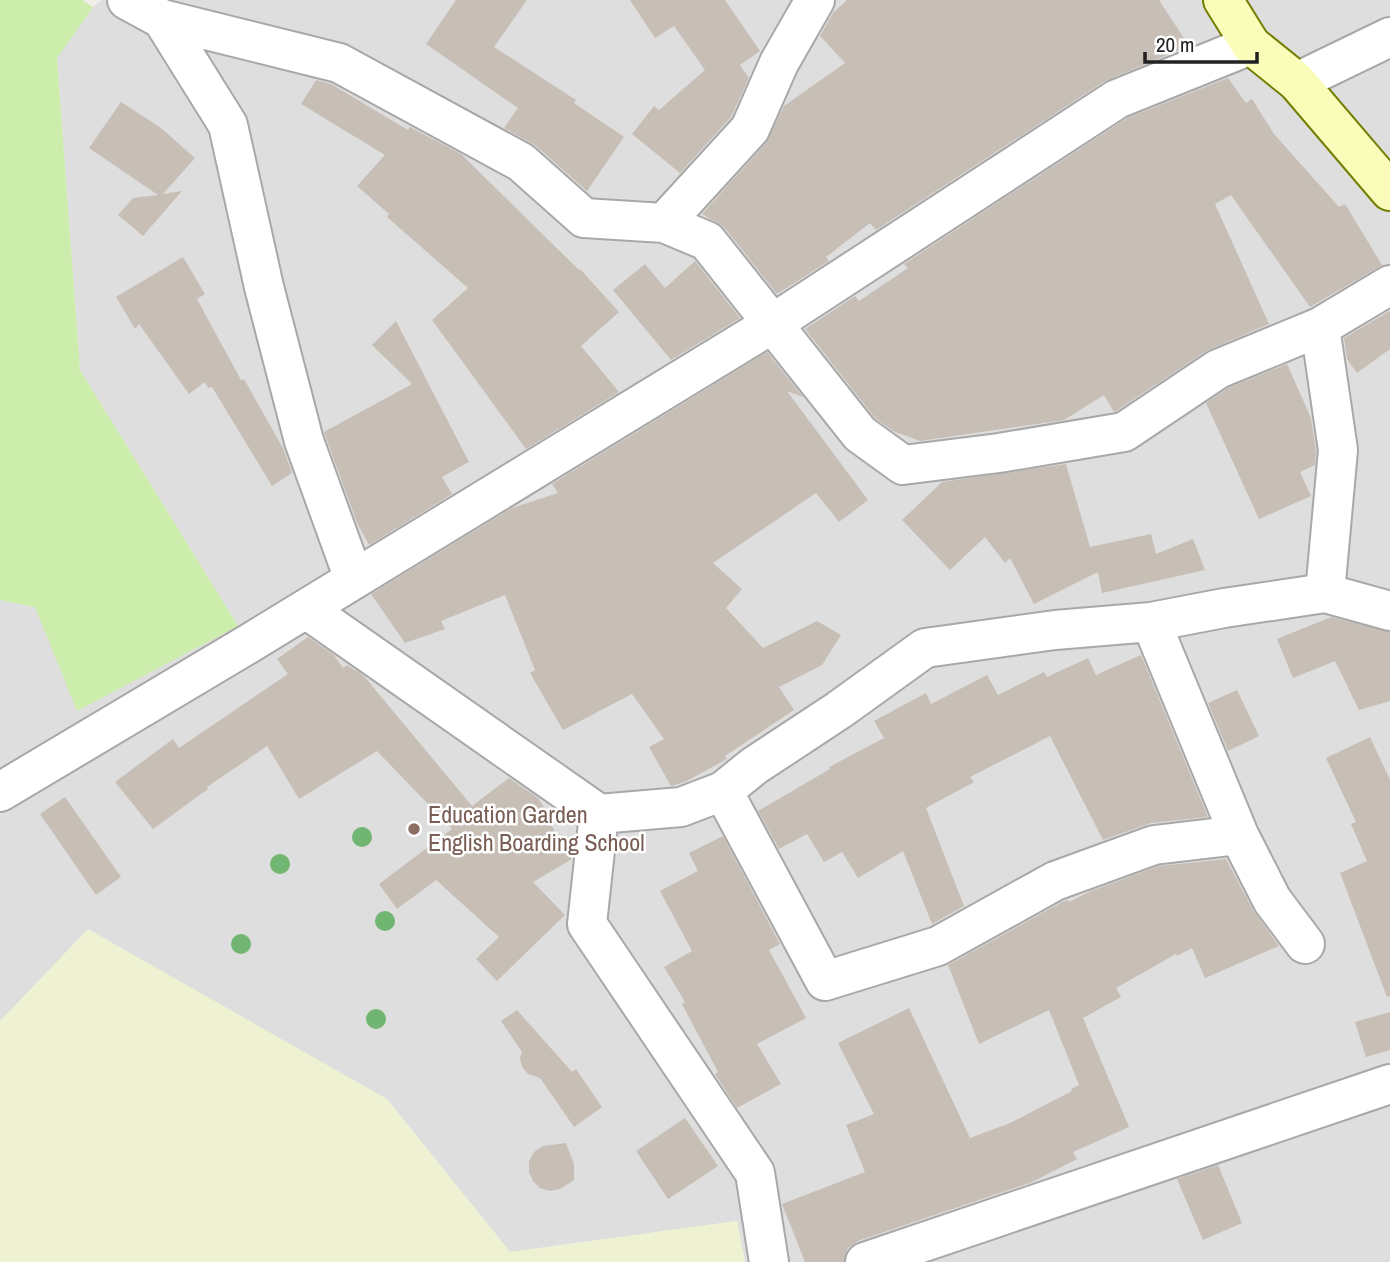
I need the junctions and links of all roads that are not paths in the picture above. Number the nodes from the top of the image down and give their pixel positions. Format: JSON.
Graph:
{"nodes":[{"id":1,"x":127,"y":0,"type":"edge"},
{"id":2,"x":815,"y":0,"type":"edge"},
{"id":3,"x":1223,"y":0,"type":"edge"},
{"id":4,"x":162,"y":19,"type":"junction"},
{"id":5,"x":1390,"y":37,"type":"edge"},
{"id":6,"x":1251,"y":45,"type":"junction"},
{"id":7,"x":1297,"y":82,"type":"junction"},
{"id":8,"x":1390,"y":191,"type":"edge"},
{"id":9,"x":664,"y":223,"type":"junction"},
{"id":10,"x":1390,"y":285,"type":"edge"},
{"id":11,"x":772,"y":324,"type":"junction"},
{"id":12,"x":1321,"y":327,"type":"junction"},
{"id":13,"x":354,"y":579,"type":"junction"},
{"id":14,"x":1325,"y":593,"type":"junction"},
{"id":15,"x":306,"y":609,"type":"junction"},
{"id":16,"x":1390,"y":611,"type":"edge"},
{"id":17,"x":1151,"y":622,"type":"junction"},
{"id":18,"x":723,"y":791,"type":"junction"},
{"id":19,"x":0,"y":792,"type":"edge"},
{"id":20,"x":599,"y":814,"type":"junction"},
{"id":21,"x":1239,"y":835,"type":"junction"},
{"id":22,"x":1305,"y":944,"type":"dead end"},
{"id":23,"x":1390,"y":1084,"type":"edge"},
{"id":24,"x":769,"y":1262,"type":"edge"},
{"id":25,"x":865,"y":1262,"type":"edge"}],
"edges":[{"from":1,"to":4,"type":"street"},
{"from":2,"to":9,"type":"street"},
{"from":3,"to":6,"type":"main road"},
{"from":4,"to":9,"type":"street"},
{"from":4,"to":13,"type":"street"},
{"from":5,"to":7,"type":"street"},
{"from":6,"to":7,"type":"main road"},
{"from":6,"to":11,"type":"street"},
{"from":7,"to":8,"type":"main road"},
{"from":9,"to":11,"type":"street"},
{"from":10,"to":12,"type":"street"},
{"from":11,"to":12,"type":"street"},
{"from":11,"to":13,"type":"street"},
{"from":12,"to":14,"type":"street"},
{"from":13,"to":15,"type":"street"},
{"from":14,"to":16,"type":"street"},
{"from":14,"to":17,"type":"street"},
{"from":15,"to":19,"type":"street"},
{"from":15,"to":20,"type":"street"},
{"from":17,"to":18,"type":"street"},
{"from":17,"to":21,"type":"street"},
{"from":18,"to":20,"type":"street"},
{"from":18,"to":21,"type":"street"},
{"from":20,"to":24,"type":"street"},
{"from":21,"to":22,"type":"street"},
{"from":23,"to":25,"type":"street"}]}
